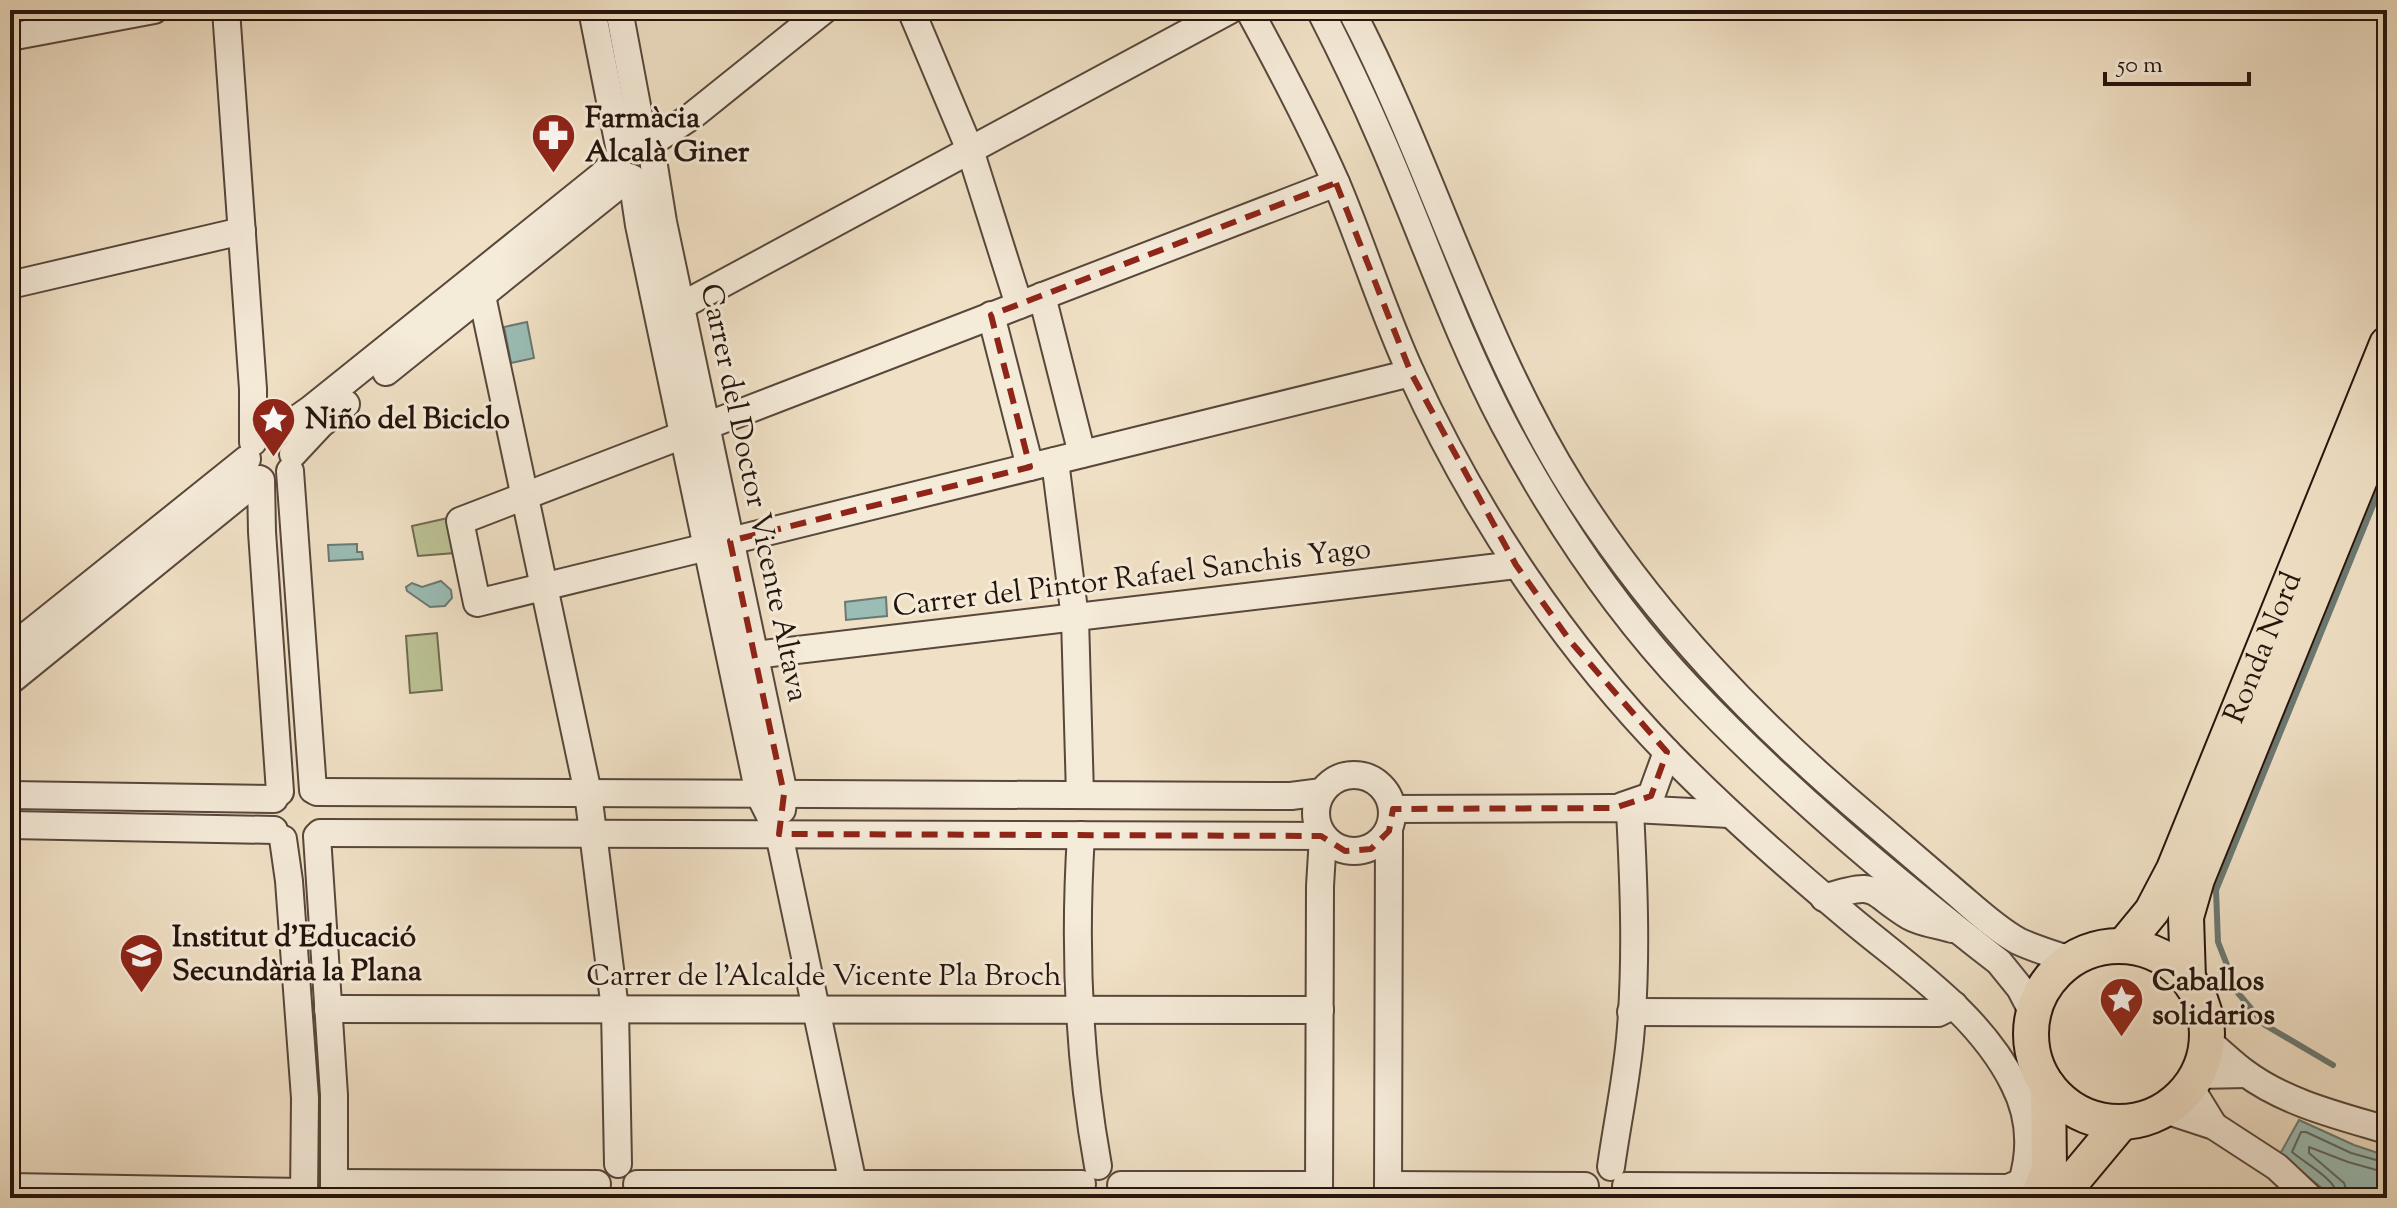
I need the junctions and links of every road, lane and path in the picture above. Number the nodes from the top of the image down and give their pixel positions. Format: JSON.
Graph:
{"nodes":[{"id":1,"x":154,"y":10,"type":"edge"},
{"id":2,"x":226,"y":10,"type":"edge"},
{"id":3,"x":592,"y":10,"type":"edge"},
{"id":4,"x":619,"y":10,"type":"edge"},
{"id":5,"x":824,"y":10,"type":"edge"},
{"id":6,"x":911,"y":10,"type":"edge"},
{"id":7,"x":1230,"y":10,"type":"edge"},
{"id":8,"x":1249,"y":10,"type":"edge"},
{"id":9,"x":1320,"y":10,"type":"edge"},
{"id":10,"x":1351,"y":10,"type":"edge"},
{"id":11,"x":10,"y":37,"type":"edge"},
{"id":12,"x":629,"y":100,"type":"junction"},
{"id":13,"x":692,"y":116,"type":"junction"},
{"id":14,"x":970,"y":150,"type":"junction"},
{"id":15,"x":638,"y":160,"type":"junction"},
{"id":16,"x":1336,"y":183,"type":"junction"},
{"id":17,"x":604,"y":198,"type":"junction"},
{"id":18,"x":637,"y":212,"type":"junction"},
{"id":19,"x":242,"y":231,"type":"junction"},
{"id":20,"x":10,"y":285,"type":"edge"},
{"id":21,"x":482,"y":296,"type":"junction"},
{"id":22,"x":1031,"y":301,"type":"junction"},
{"id":23,"x":681,"y":306,"type":"junction"},
{"id":24,"x":991,"y":315,"type":"junction"},
{"id":25,"x":2387,"y":344,"type":"edge"},
{"id":26,"x":1411,"y":373,"type":"junction"},
{"id":27,"x":2387,"y":413,"type":"edge"},
{"id":28,"x":695,"y":431,"type":"junction"},
{"id":29,"x":1082,"y":454,"type":"junction"},
{"id":30,"x":260,"y":455,"type":"junction"},
{"id":31,"x":292,"y":462,"type":"junction"},
{"id":32,"x":1043,"y":464,"type":"junction"},
{"id":33,"x":524,"y":496,"type":"junction"},
{"id":34,"x":222,"y":511,"type":"junction"},
{"id":35,"x":262,"y":519,"type":"junction"},
{"id":36,"x":718,"y":544,"type":"junction"},
{"id":37,"x":1516,"y":565,"type":"junction"},
{"id":38,"x":543,"y":587,"type":"junction"},
{"id":39,"x":1075,"y":618,"type":"junction"},
{"id":40,"x":10,"y":649,"type":"edge"},
{"id":41,"x":754,"y":655,"type":"junction"},
{"id":42,"x":10,"y":681,"type":"edge"},
{"id":43,"x":1667,"y":752,"type":"junction"},
{"id":44,"x":1703,"y":788,"type":"junction"},
{"id":45,"x":315,"y":791,"type":"junction"},
{"id":46,"x":1322,"y":792,"type":"junction"},
{"id":47,"x":588,"y":793,"type":"junction"},
{"id":48,"x":771,"y":794,"type":"junction"},
{"id":49,"x":10,"y":795,"type":"edge"},
{"id":50,"x":1080,"y":795,"type":"junction"},
{"id":51,"x":277,"y":796,"type":"junction"},
{"id":52,"x":1632,"y":805,"type":"junction"},
{"id":53,"x":1677,"y":812,"type":"junction"},
{"id":54,"x":1729,"y":814,"type":"junction"},
{"id":55,"x":1391,"y":820,"type":"junction"},
{"id":56,"x":10,"y":825,"type":"edge"},
{"id":57,"x":594,"y":833,"type":"junction"},
{"id":58,"x":779,"y":834,"type":"junction"},
{"id":59,"x":278,"y":835,"type":"junction"},
{"id":60,"x":319,"y":835,"type":"junction"},
{"id":61,"x":1081,"y":835,"type":"junction"},
{"id":62,"x":1323,"y":836,"type":"junction"},
{"id":63,"x":1824,"y":898,"type":"junction"},
{"id":64,"x":1960,"y":932,"type":"junction"},
{"id":65,"x":2124,"y":945,"type":"junction"},
{"id":66,"x":2070,"y":960,"type":"junction"},
{"id":67,"x":2188,"y":979,"type":"junction"},
{"id":68,"x":1954,"y":1005,"type":"junction"},
{"id":69,"x":328,"y":1009,"type":"junction"},
{"id":70,"x":615,"y":1009,"type":"junction"},
{"id":71,"x":816,"y":1010,"type":"junction"},
{"id":72,"x":1078,"y":1010,"type":"junction"},
{"id":73,"x":1320,"y":1010,"type":"junction"},
{"id":74,"x":2032,"y":1011,"type":"junction"},
{"id":75,"x":1643,"y":1012,"type":"junction"},
{"id":76,"x":2207,"y":1040,"type":"junction"},
{"id":77,"x":2246,"y":1074,"type":"junction"},
{"id":78,"x":2194,"y":1081,"type":"junction"},
{"id":79,"x":2048,"y":1086,"type":"junction"},
{"id":80,"x":2165,"y":1110,"type":"junction"},
{"id":81,"x":2120,"y":1124,"type":"junction"},
{"id":82,"x":2214,"y":1126,"type":"junction"},
{"id":83,"x":2387,"y":1130,"type":"edge"},
{"id":84,"x":618,"y":1164,"type":"junction"},
{"id":85,"x":1089,"y":1183,"type":"edge"},
{"id":86,"x":1620,"y":1184,"type":"edge"},
{"id":87,"x":10,"y":1187,"type":"edge"},
{"id":88,"x":334,"y":1190,"type":"edge"},
{"id":89,"x":600,"y":1191,"type":"edge"},
{"id":90,"x":634,"y":1191,"type":"edge"},
{"id":91,"x":854,"y":1191,"type":"edge"},
{"id":92,"x":1118,"y":1192,"type":"edge"},
{"id":93,"x":1319,"y":1192,"type":"edge"},
{"id":94,"x":1388,"y":1192,"type":"edge"},
{"id":95,"x":1587,"y":1192,"type":"edge"},
{"id":96,"x":2023,"y":1193,"type":"edge"},
{"id":97,"x":304,"y":1195,"type":"edge"},
{"id":98,"x":2067,"y":1198,"type":"edge"},
{"id":99,"x":2310,"y":1198,"type":"edge"}],
"edges":[{"from":1,"to":11,"type":"street"},
{"from":2,"to":19,"type":"street"},
{"from":3,"to":12,"type":"street","name":"Carrer del Doctor Vicente Altava"},
{"from":4,"to":12,"type":"street","name":"Carrer del Doctor Vicente Altava"},
{"from":5,"to":13,"type":"street"},
{"from":6,"to":14,"type":"street"},
{"from":7,"to":14,"type":"street"},
{"from":8,"to":16,"type":"street"},
{"from":9,"to":64,"type":"street"},
{"from":10,"to":66,"type":"street"},
{"from":12,"to":13,"type":"street"},
{"from":12,"to":15,"type":"street","name":"Carrer del Doctor Vicente Altava"},
{"from":13,"to":15,"type":"street"},
{"from":14,"to":22,"type":"street"},
{"from":14,"to":23,"type":"street"},
{"from":15,"to":17,"type":"street"},
{"from":15,"to":18,"type":"street","name":"Carrer del Doctor Vicente Altava"},
{"from":15,"to":23,"type":"street","name":"Carrer del Doctor Vicente Altava"},
{"from":15,"to":30,"type":"street"},
{"from":16,"to":22,"type":"street"},
{"from":16,"to":26,"type":"street"},
{"from":17,"to":18,"type":"street"},
{"from":17,"to":21,"type":"street"},
{"from":18,"to":28,"type":"street","name":"Carrer del Doctor Vicente Altava"},
{"from":19,"to":20,"type":"street"},
{"from":19,"to":30,"type":"street"},
{"from":21,"to":31,"type":"street"},
{"from":21,"to":33,"type":"street"},
{"from":22,"to":24,"type":"street"},
{"from":22,"to":29,"type":"street"},
{"from":23,"to":28,"type":"street","name":"Carrer del Doctor Vicente Altava"},
{"from":24,"to":28,"type":"street"},
{"from":24,"to":32,"type":"street"},
{"from":25,"to":65,"type":"main road","name":"Ronda Nord"},
{"from":26,"to":29,"type":"street"},
{"from":26,"to":37,"type":"street"},
{"from":27,"to":67,"type":"main road","name":"Ronda Nord"},
{"from":28,"to":33,"type":"street"},
{"from":28,"to":36,"type":"street","name":"Carrer del Doctor Vicente Altava"},
{"from":29,"to":32,"type":"street"},
{"from":30,"to":31,"type":"street"},
{"from":30,"to":31,"type":"street"},
{"from":30,"to":34,"type":"street"},
{"from":30,"to":35,"type":"street"},
{"from":30,"to":40,"type":"street"},
{"from":31,"to":45,"type":"street"},
{"from":32,"to":36,"type":"street"},
{"from":32,"to":39,"type":"street"},
{"from":33,"to":38,"type":"street"},
{"from":33,"to":38,"type":"street"},
{"from":34,"to":35,"type":"street"},
{"from":34,"to":42,"type":"street"},
{"from":35,"to":51,"type":"street"},
{"from":36,"to":38,"type":"street"},
{"from":36,"to":41,"type":"street","name":"Carrer del Doctor Vicente Altava"},
{"from":36,"to":48,"type":"street","name":"Carrer del Doctor Vicente Altava"},
{"from":37,"to":39,"type":"street","name":"Carrer del Pintor Rafael Sanchis Yago"},
{"from":37,"to":43,"type":"street"},
{"from":38,"to":47,"type":"street"},
{"from":39,"to":41,"type":"street","name":"Carrer del Pintor Rafael Sanchis Yago"},
{"from":39,"to":50,"type":"street"},
{"from":41,"to":48,"type":"street","name":"Carrer del Doctor Vicente Altava"},
{"from":43,"to":44,"type":"street"},
{"from":43,"to":52,"type":"street"},
{"from":44,"to":52,"type":"street"},
{"from":44,"to":53,"type":"street"},
{"from":44,"to":54,"type":"street"},
{"from":45,"to":47,"type":"street"},
{"from":45,"to":51,"type":"street"},
{"from":45,"to":60,"type":"street"},
{"from":46,"to":50,"type":"street"},
{"from":46,"to":55,"type":"street"},
{"from":46,"to":62,"type":"street"},
{"from":47,"to":48,"type":"street"},
{"from":47,"to":57,"type":"street"},
{"from":48,"to":50,"type":"street"},
{"from":48,"to":58,"type":"street","name":"Carrer del Doctor Vicente Altava"},
{"from":49,"to":51,"type":"street"},
{"from":51,"to":59,"type":"street"},
{"from":52,"to":53,"type":"street"},
{"from":52,"to":55,"type":"street"},
{"from":52,"to":75,"type":"street"},
{"from":53,"to":54,"type":"street"},
{"from":54,"to":63,"type":"street"},
{"from":55,"to":62,"type":"street"},
{"from":55,"to":94,"type":"street"},
{"from":56,"to":59,"type":"street"},
{"from":57,"to":58,"type":"street"},
{"from":57,"to":60,"type":"street"},
{"from":57,"to":70,"type":"street"},
{"from":58,"to":61,"type":"street"},
{"from":58,"to":71,"type":"street","name":"Carrer del Doctor Vicente Altava"},
{"from":59,"to":60,"type":"street"},
{"from":59,"to":97,"type":"street"},
{"from":60,"to":69,"type":"street"},
{"from":61,"to":62,"type":"street"},
{"from":61,"to":72,"type":"street"},
{"from":62,"to":73,"type":"street"},
{"from":63,"to":64,"type":"street"},
{"from":63,"to":68,"type":"street"},
{"from":64,"to":74,"type":"street"},
{"from":65,"to":66,"type":"main road"},
{"from":65,"to":67,"type":"main road"},
{"from":66,"to":74,"type":"main road"},
{"from":67,"to":76,"type":"main road"},
{"from":68,"to":75,"type":"street"},
{"from":68,"to":96,"type":"street"},
{"from":69,"to":70,"type":"street","name":"Carrer de l'Alcalde Vicente Pla Broch"},
{"from":69,"to":88,"type":"street"},
{"from":70,"to":71,"type":"street","name":"Carrer de l'Alcalde Vicente Pla Broch"},
{"from":70,"to":84,"type":"street"},
{"from":71,"to":72,"type":"street","name":"Carrer de l'Alcalde Vicente Pla Broch"},
{"from":71,"to":91,"type":"street","name":"Carrer del Doctor Vicente Altava"},
{"from":72,"to":73,"type":"street","name":"Carrer de l'Alcalde Vicente Pla Broch"},
{"from":72,"to":85,"type":"street"},
{"from":73,"to":93,"type":"street"},
{"from":74,"to":79,"type":"main road"},
{"from":75,"to":86,"type":"street"},
{"from":76,"to":77,"type":"street"},
{"from":76,"to":78,"type":"main road"},
{"from":77,"to":78,"type":"street"},
{"from":77,"to":83,"type":"street"},
{"from":78,"to":80,"type":"main road"},
{"from":78,"to":82,"type":"street"},
{"from":79,"to":81,"type":"main road"},
{"from":79,"to":96,"type":"main road"},
{"from":80,"to":81,"type":"main road"},
{"from":80,"to":82,"type":"street"},
{"from":81,"to":98,"type":"main road"},
{"from":82,"to":99,"type":"street"},
{"from":84,"to":89,"type":"street"},
{"from":84,"to":90,"type":"street"},
{"from":85,"to":91,"type":"street"},
{"from":85,"to":92,"type":"street"},
{"from":86,"to":95,"type":"street"},
{"from":86,"to":96,"type":"street"},
{"from":87,"to":97,"type":"street"},
{"from":88,"to":89,"type":"street"},
{"from":90,"to":91,"type":"street"},
{"from":92,"to":93,"type":"street"},
{"from":94,"to":95,"type":"street"}]}
